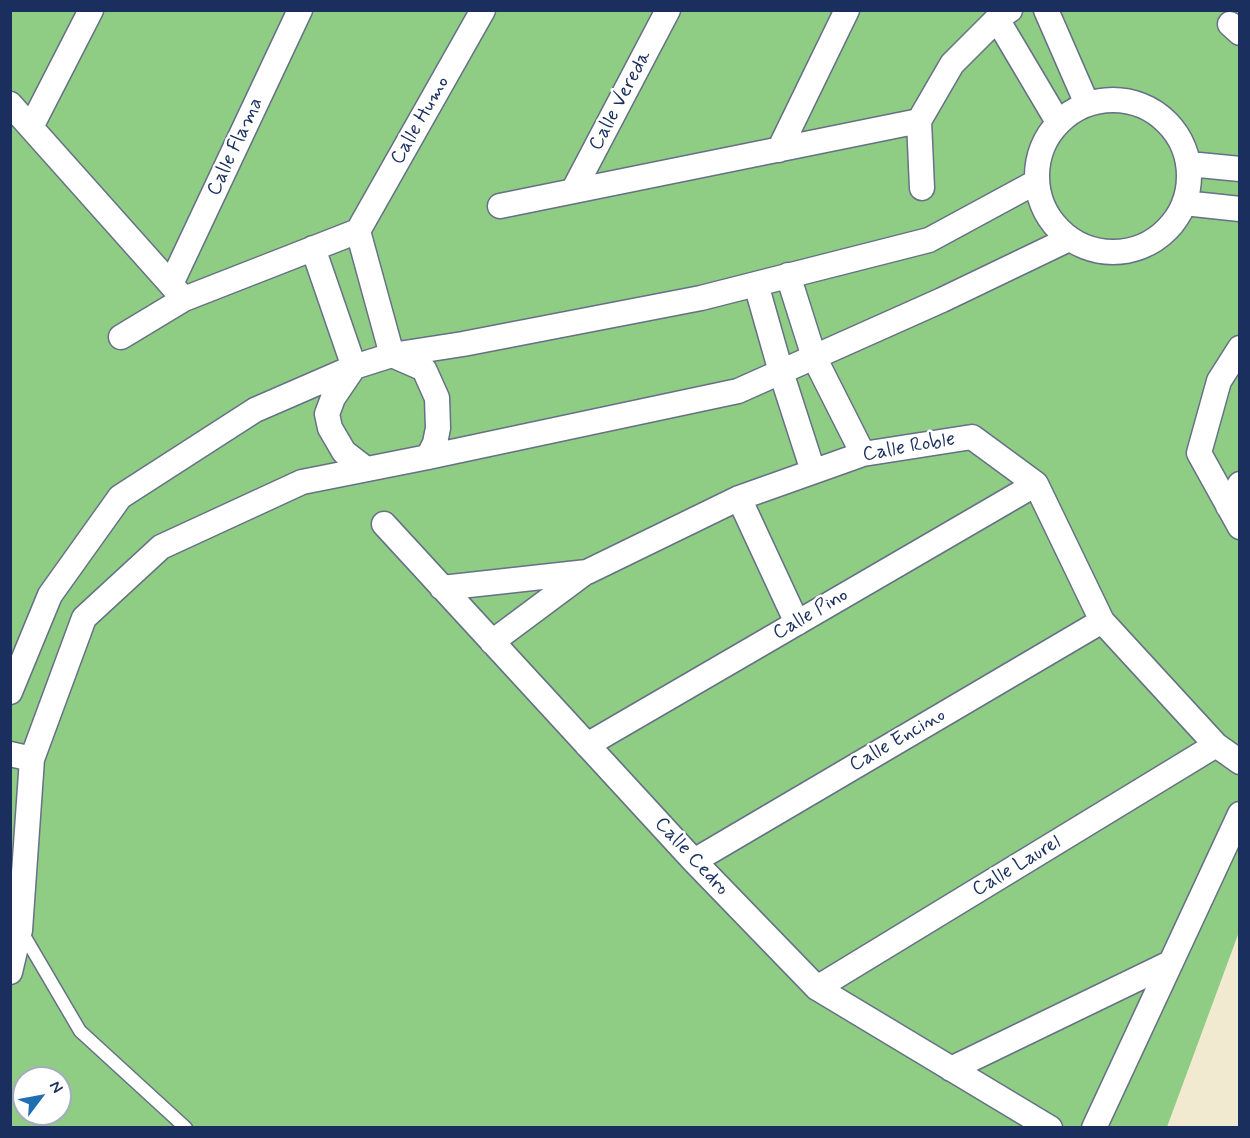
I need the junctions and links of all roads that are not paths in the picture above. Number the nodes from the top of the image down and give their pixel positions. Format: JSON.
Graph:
{"nodes":[{"id":1,"x":91,"y":10,"type":"edge"},
{"id":2,"x":300,"y":10,"type":"edge"},
{"id":3,"x":483,"y":10,"type":"edge"},
{"id":4,"x":668,"y":10,"type":"edge"},
{"id":5,"x":848,"y":10,"type":"edge"},
{"id":6,"x":1046,"y":10,"type":"edge"},
{"id":7,"x":1003,"y":15,"type":"edge"},
{"id":8,"x":10,"y":104,"type":"edge"},
{"id":9,"x":1087,"y":104,"type":"junction"},
{"id":10,"x":919,"y":121,"type":"junction"},
{"id":11,"x":1059,"y":122,"type":"junction"},
{"id":12,"x":31,"y":127,"type":"junction"},
{"id":13,"x":779,"y":150,"type":"junction"},
{"id":14,"x":1189,"y":164,"type":"junction"},
{"id":15,"x":1239,"y":169,"type":"edge"},
{"id":16,"x":1036,"y":182,"type":"junction"},
{"id":17,"x":922,"y":188,"type":"dead end"},
{"id":18,"x":573,"y":191,"type":"junction"},
{"id":19,"x":1184,"y":203,"type":"junction"},
{"id":20,"x":500,"y":207,"type":"dead end"},
{"id":21,"x":1239,"y":209,"type":"edge"},
{"id":22,"x":358,"y":231,"type":"junction"},
{"id":23,"x":1068,"y":239,"type":"junction"},
{"id":24,"x":313,"y":249,"type":"junction"},
{"id":25,"x":788,"y":275,"type":"junction"},
{"id":26,"x":756,"y":284,"type":"junction"},
{"id":27,"x":177,"y":292,"type":"junction"},
{"id":28,"x":121,"y":337,"type":"dead end"},
{"id":29,"x":1239,"y":348,"type":"edge"},
{"id":30,"x":392,"y":355,"type":"junction"},
{"id":31,"x":814,"y":357,"type":"junction"},
{"id":32,"x":354,"y":367,"type":"junction"},
{"id":33,"x":781,"y":372,"type":"junction"},
{"id":34,"x":864,"y":454,"type":"junction"},
{"id":35,"x":428,"y":457,"type":"junction"},
{"id":36,"x":366,"y":470,"type":"junction"},
{"id":37,"x":813,"y":471,"type":"junction"},
{"id":38,"x":1036,"y":484,"type":"junction"},
{"id":39,"x":1239,"y":484,"type":"edge"},
{"id":40,"x":739,"y":498,"type":"junction"},
{"id":41,"x":1234,"y":517,"type":"edge"},
{"id":42,"x":384,"y":524,"type":"dead end"},
{"id":43,"x":587,"y":572,"type":"junction"},
{"id":44,"x":442,"y":588,"type":"junction"},
{"id":45,"x":1102,"y":621,"type":"junction"},
{"id":46,"x":797,"y":623,"type":"junction"},
{"id":47,"x":492,"y":642,"type":"junction"},
{"id":48,"x":10,"y":693,"type":"edge"},
{"id":49,"x":587,"y":745,"type":"junction"},
{"id":50,"x":1216,"y":745,"type":"junction"},
{"id":51,"x":22,"y":756,"type":"edge"},
{"id":52,"x":1239,"y":762,"type":"edge"},
{"id":53,"x":1239,"y":814,"type":"edge"},
{"id":54,"x":694,"y":861,"type":"junction"},
{"id":55,"x":15,"y":928,"type":"edge"},
{"id":56,"x":1170,"y":963,"type":"junction"},
{"id":57,"x":10,"y":972,"type":"edge"},
{"id":58,"x":817,"y":988,"type":"junction"},
{"id":59,"x":951,"y":1069,"type":"junction"},
{"id":60,"x":186,"y":1128,"type":"edge"},
{"id":61,"x":1050,"y":1128,"type":"edge"},
{"id":62,"x":1094,"y":1128,"type":"edge"}],
"edges":[{"from":1,"to":12,"type":"street"},
{"from":2,"to":27,"type":"street","name":"Calle Flama"},
{"from":3,"to":22,"type":"street","name":"Calle Humo"},
{"from":4,"to":18,"type":"street","name":"Calle Vereda"},
{"from":5,"to":13,"type":"street"},
{"from":6,"to":9,"type":"street"},
{"from":7,"to":10,"type":"street"},
{"from":7,"to":11,"type":"street"},
{"from":8,"to":12,"type":"street"},
{"from":9,"to":11,"type":"street"},
{"from":9,"to":14,"type":"street"},
{"from":10,"to":13,"type":"street"},
{"from":10,"to":17,"type":"street"},
{"from":11,"to":16,"type":"street"},
{"from":12,"to":27,"type":"street"},
{"from":13,"to":18,"type":"street"},
{"from":14,"to":15,"type":"street"},
{"from":14,"to":19,"type":"street"},
{"from":16,"to":23,"type":"street"},
{"from":16,"to":25,"type":"street"},
{"from":18,"to":20,"type":"street"},
{"from":19,"to":21,"type":"street"},
{"from":19,"to":23,"type":"street"},
{"from":22,"to":24,"type":"street"},
{"from":22,"to":30,"type":"street"},
{"from":23,"to":31,"type":"street"},
{"from":24,"to":27,"type":"street"},
{"from":24,"to":32,"type":"street"},
{"from":25,"to":26,"type":"street"},
{"from":25,"to":31,"type":"street"},
{"from":26,"to":30,"type":"street"},
{"from":26,"to":33,"type":"street"},
{"from":27,"to":28,"type":"street"},
{"from":29,"to":41,"type":"street"},
{"from":30,"to":32,"type":"street"},
{"from":30,"to":35,"type":"street"},
{"from":31,"to":33,"type":"street"},
{"from":31,"to":34,"type":"street"},
{"from":32,"to":36,"type":"street"},
{"from":32,"to":48,"type":"street"},
{"from":33,"to":35,"type":"street"},
{"from":33,"to":37,"type":"street"},
{"from":34,"to":37,"type":"street","name":"Calle Roble"},
{"from":34,"to":38,"type":"street","name":"Calle Roble"},
{"from":35,"to":36,"type":"street"},
{"from":36,"to":51,"type":"street"},
{"from":37,"to":40,"type":"street","name":"Calle Roble"},
{"from":38,"to":45,"type":"street","name":"Calle Roble"},
{"from":38,"to":46,"type":"street","name":"Calle Pino"},
{"from":39,"to":41,"type":"street"},
{"from":40,"to":43,"type":"street","name":"Calle Roble"},
{"from":40,"to":46,"type":"street"},
{"from":42,"to":44,"type":"street","name":"Calle Cedro"},
{"from":43,"to":44,"type":"street","name":"Calle Roble"},
{"from":43,"to":47,"type":"street"},
{"from":44,"to":47,"type":"street","name":"Calle Cedro"},
{"from":45,"to":50,"type":"street","name":"Calle Roble"},
{"from":45,"to":54,"type":"street","name":"Calle Encino"},
{"from":46,"to":49,"type":"street","name":"Calle Pino"},
{"from":47,"to":49,"type":"street","name":"Calle Cedro"},
{"from":49,"to":54,"type":"street","name":"Calle Cedro"},
{"from":50,"to":52,"type":"street","name":"Calle Roble"},
{"from":50,"to":58,"type":"street","name":"Calle Laurel"},
{"from":51,"to":55,"type":"street"},
{"from":53,"to":56,"type":"street"},
{"from":54,"to":58,"type":"street","name":"Calle Cedro"},
{"from":55,"to":57,"type":"street"},
{"from":55,"to":60,"type":"lane"},
{"from":56,"to":59,"type":"street"},
{"from":56,"to":62,"type":"street"},
{"from":58,"to":59,"type":"street","name":"Calle Cedro"},
{"from":59,"to":61,"type":"street","name":"Calle Cedro"}]}
